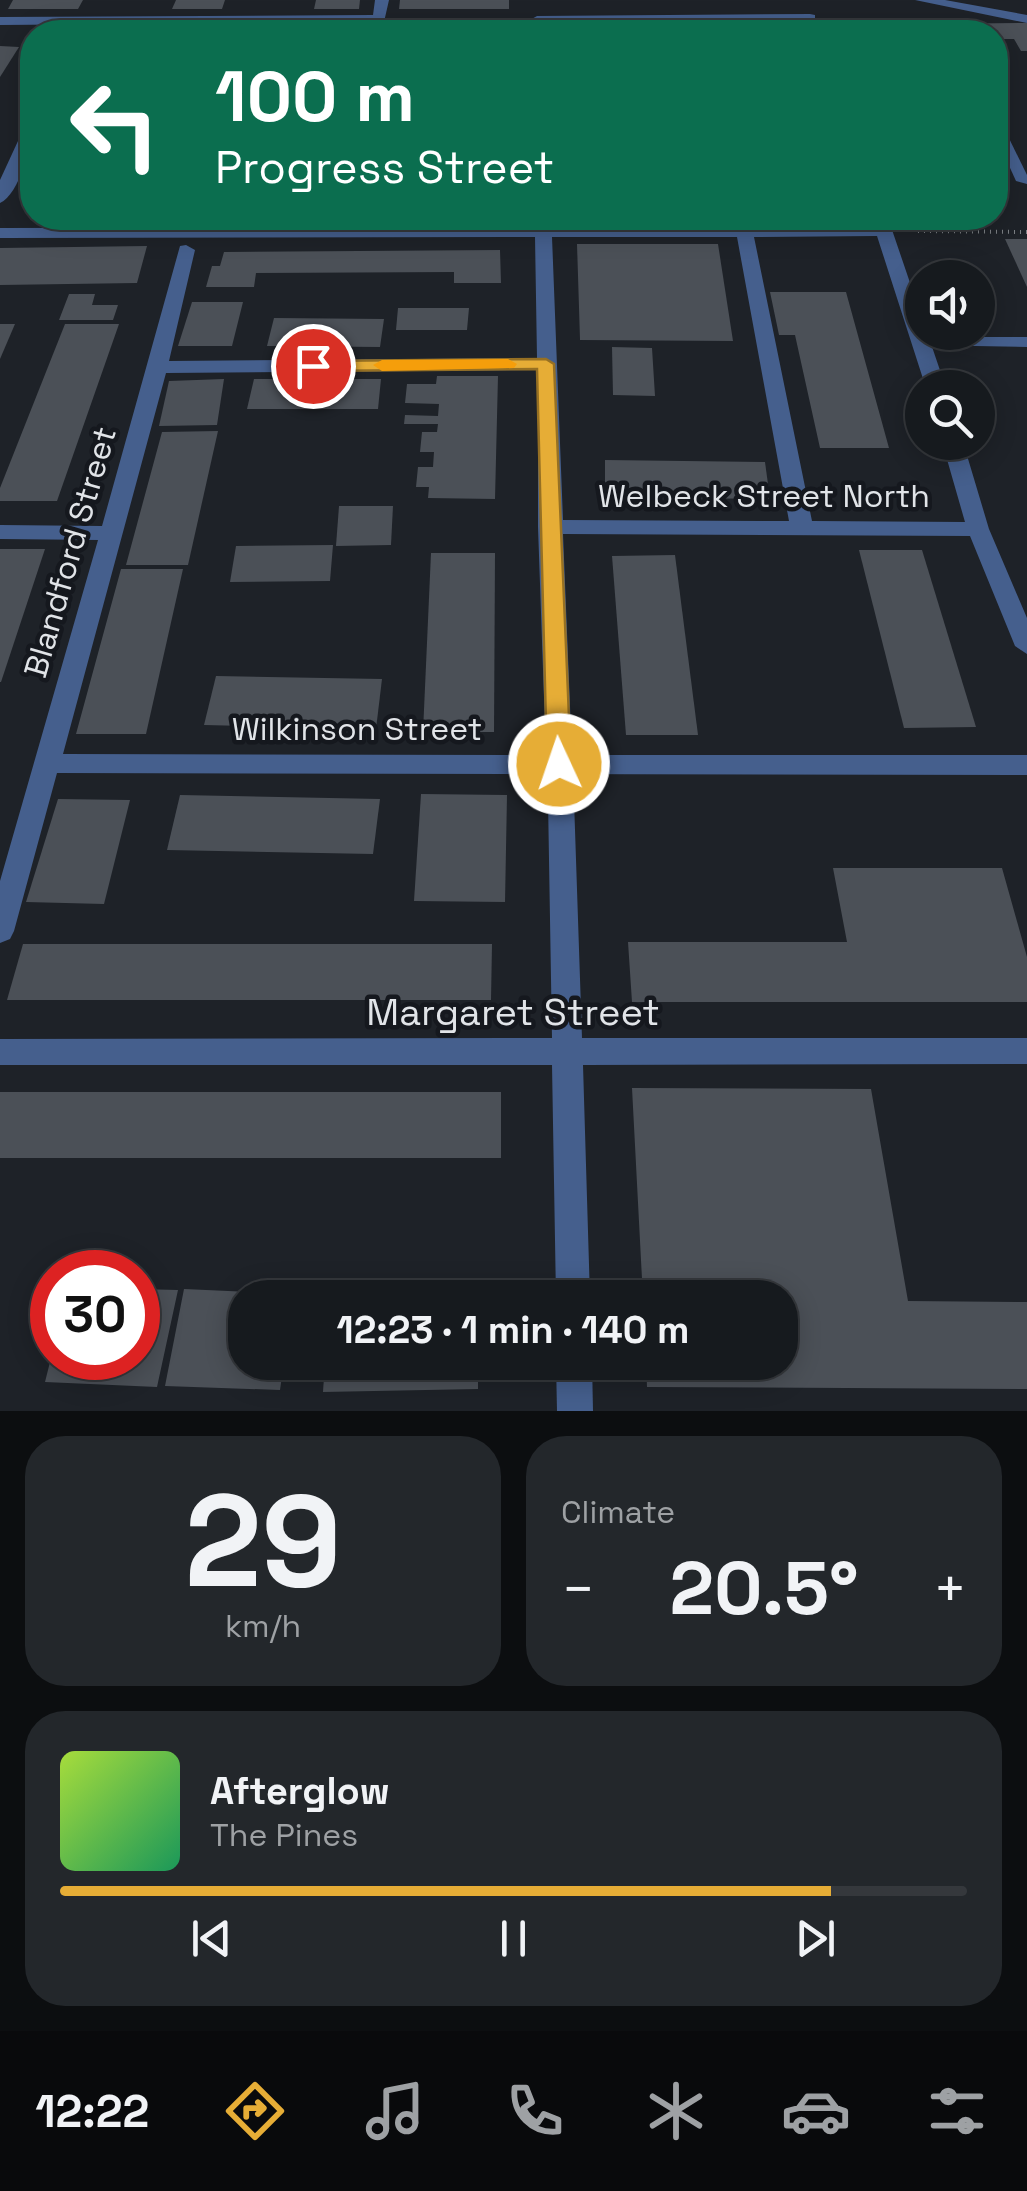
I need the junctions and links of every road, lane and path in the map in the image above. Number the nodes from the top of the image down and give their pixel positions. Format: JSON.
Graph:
{"nodes":[{"id":1,"x":382,"y":0,"type":"edge"},
{"id":2,"x":922,"y":0,"type":"edge"},
{"id":3,"x":380,"y":19,"type":"junction"},
{"id":4,"x":1027,"y":19,"type":"edge"},
{"id":5,"x":361,"y":20,"type":"edge"},
{"id":6,"x":402,"y":20,"type":"edge"},
{"id":7,"x":1008,"y":150,"type":"edge"},
{"id":8,"x":20,"y":154,"type":"edge"},
{"id":9,"x":1022,"y":181,"type":"dead end"},
{"id":10,"x":0,"y":198,"type":"edge"},
{"id":11,"x":320,"y":230,"type":"edge"},
{"id":12,"x":543,"y":230,"type":"edge"},
{"id":13,"x":745,"y":230,"type":"edge"},
{"id":14,"x":884,"y":230,"type":"edge"},
{"id":15,"x":991,"y":230,"type":"edge"},
{"id":16,"x":0,"y":232,"type":"edge"},
{"id":17,"x":1027,"y":232,"type":"edge"},
{"id":18,"x":187,"y":233,"type":"edge"},
{"id":19,"x":905,"y":292,"type":"edge"},
{"id":20,"x":995,"y":342,"type":"edge"},
{"id":21,"x":1027,"y":342,"type":"edge"},
{"id":22,"x":546,"y":364,"type":"junction"},
{"id":23,"x":158,"y":367,"type":"junction"},
{"id":24,"x":957,"y":460,"type":"edge"},
{"id":25,"x":549,"y":527,"type":"junction"},
{"id":26,"x":978,"y":529,"type":"junction"},
{"id":27,"x":802,"y":530,"type":"junction"},
{"id":28,"x":0,"y":532,"type":"edge"},
{"id":29,"x":112,"y":533,"type":"junction"},
{"id":30,"x":1027,"y":646,"type":"edge"},
{"id":31,"x":47,"y":763,"type":"junction"},
{"id":32,"x":559,"y":764,"type":"junction"},
{"id":33,"x":1027,"y":765,"type":"edge"},
{"id":34,"x":561,"y":800,"type":"dead end"},
{"id":35,"x":0,"y":931,"type":"edge"},
{"id":36,"x":0,"y":1052,"type":"edge"},
{"id":37,"x":569,"y":1052,"type":"junction"},
{"id":38,"x":1027,"y":1052,"type":"edge"},
{"id":39,"x":573,"y":1280,"type":"edge"},
{"id":40,"x":574,"y":1380,"type":"edge"},
{"id":41,"x":575,"y":1411,"type":"edge"}],
"edges":[{"from":1,"to":3,"type":"street"},
{"from":2,"to":4,"type":"street"},
{"from":3,"to":5,"type":"street"},
{"from":3,"to":6,"type":"path"},
{"from":7,"to":9,"type":"lane"},
{"from":8,"to":10,"type":"street"},
{"from":11,"to":18,"type":"street"},
{"from":12,"to":22,"type":"street"},
{"from":13,"to":27,"type":"street"},
{"from":14,"to":19,"type":"street"},
{"from":15,"to":17,"type":"path"},
{"from":16,"to":18,"type":"street"},
{"from":18,"to":23,"type":"street","name":"Blandford Street"},
{"from":20,"to":21,"type":"lane"},
{"from":22,"to":23,"type":"street"},
{"from":22,"to":25,"type":"street"},
{"from":23,"to":29,"type":"street","name":"Blandford Street"},
{"from":24,"to":26,"type":"street"},
{"from":25,"to":27,"type":"street","name":"Welbeck Street North"},
{"from":25,"to":32,"type":"street"},
{"from":26,"to":27,"type":"street","name":"Welbeck Street North"},
{"from":26,"to":30,"type":"street"},
{"from":28,"to":29,"type":"street"},
{"from":29,"to":31,"type":"street","name":"Blandford Street"},
{"from":31,"to":32,"type":"street","name":"Wilkinson Street"},
{"from":31,"to":35,"type":"street","name":"Blandford Street"},
{"from":32,"to":33,"type":"street","name":"Wilkinson Street"},
{"from":34,"to":37,"type":"street"},
{"from":36,"to":37,"type":"street","name":"Margaret Street"},
{"from":37,"to":38,"type":"street","name":"Margaret Street"},
{"from":37,"to":39,"type":"street"},
{"from":40,"to":41,"type":"street"}]}
